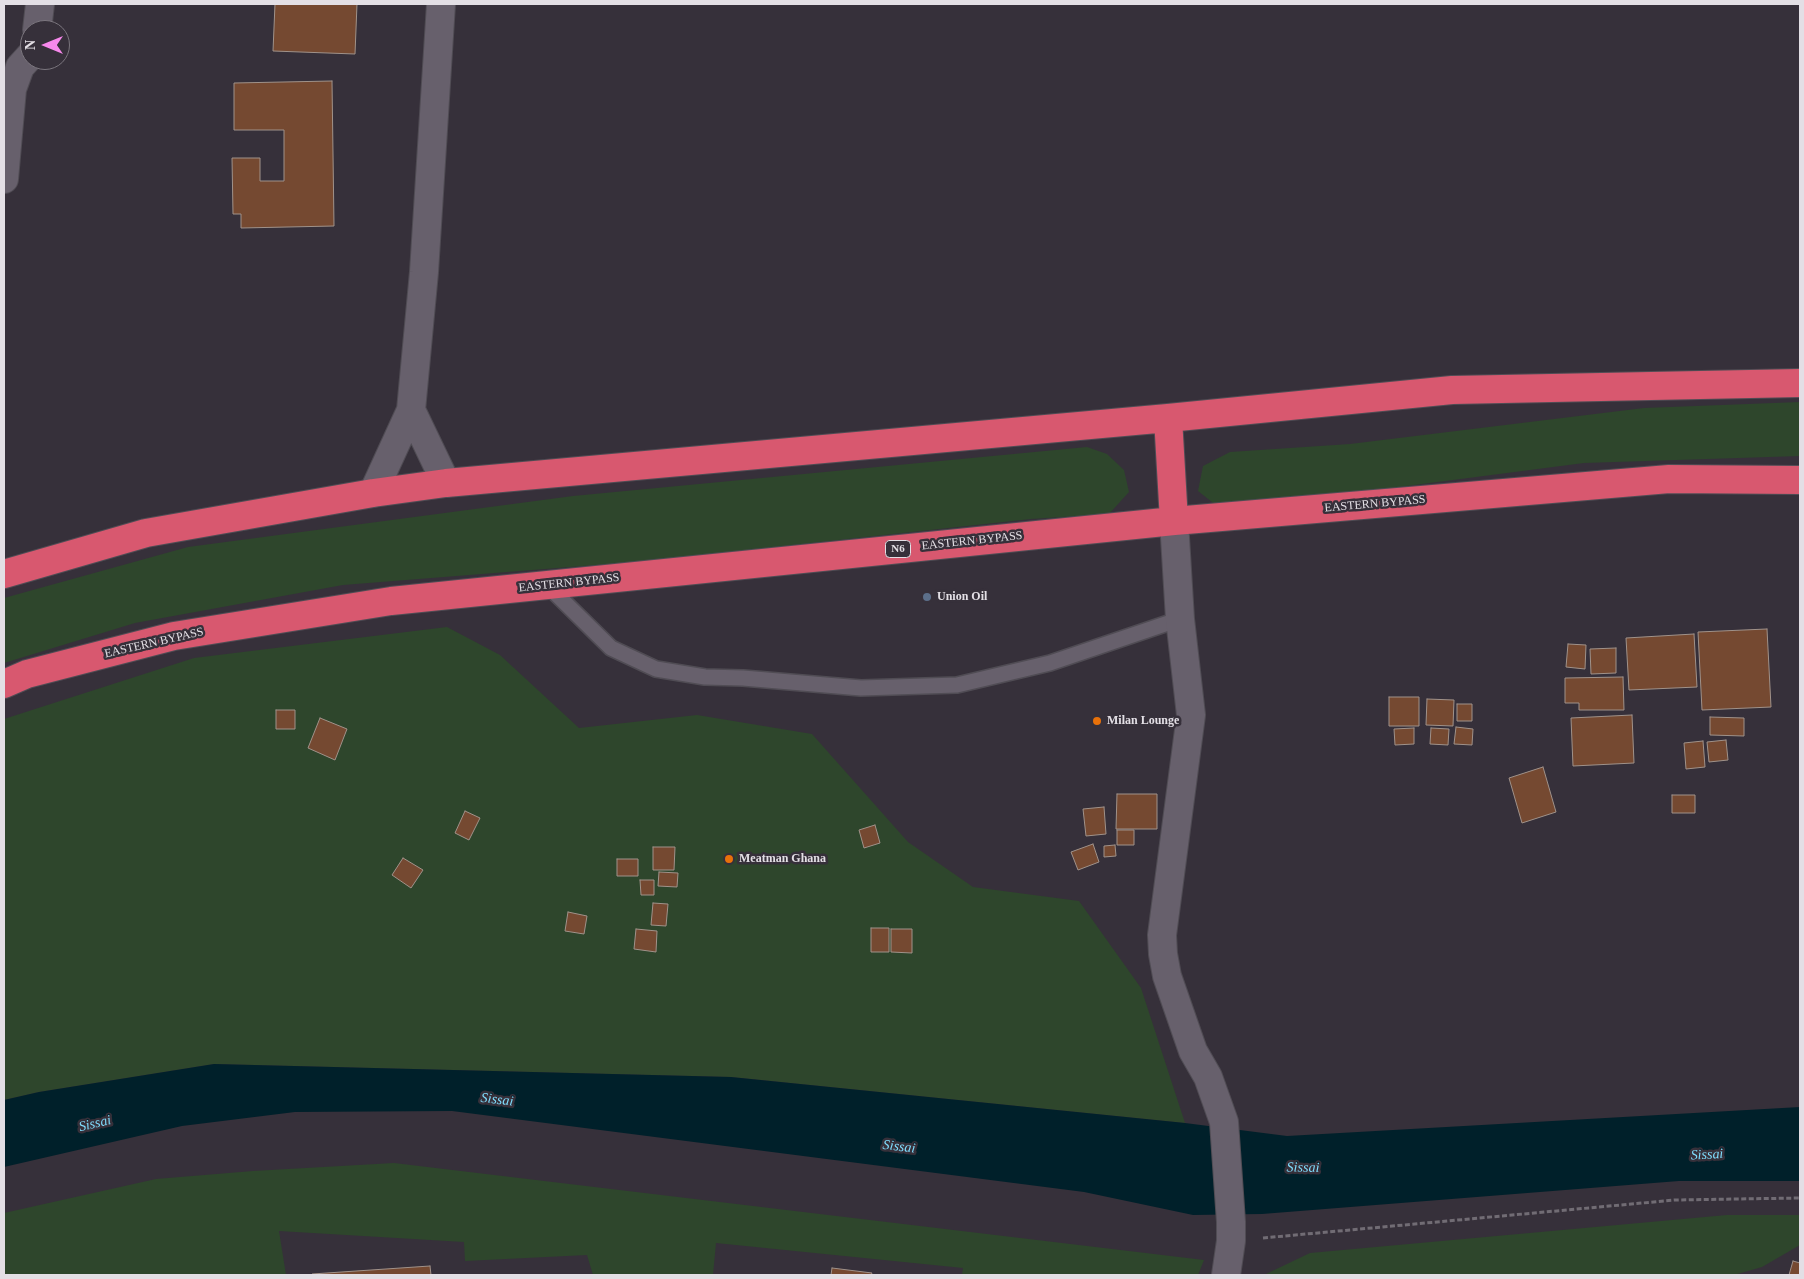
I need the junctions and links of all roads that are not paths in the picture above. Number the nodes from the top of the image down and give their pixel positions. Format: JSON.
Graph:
{"nodes":[{"id":1,"x":40,"y":4,"type":"edge"},
{"id":2,"x":441,"y":4,"type":"edge"},
{"id":3,"x":38,"y":20,"type":"edge"},
{"id":4,"x":20,"y":67,"type":"edge"},
{"id":5,"x":4,"y":179,"type":"edge"},
{"id":6,"x":1800,"y":383,"type":"edge"},
{"id":7,"x":411,"y":410,"type":"junction"},
{"id":8,"x":1168,"y":418,"type":"junction"},
{"id":9,"x":1800,"y":480,"type":"edge"},
{"id":10,"x":446,"y":483,"type":"junction"},
{"id":11,"x":373,"y":493,"type":"junction"},
{"id":12,"x":1174,"y":521,"type":"junction"},
{"id":13,"x":4,"y":574,"type":"edge"},
{"id":14,"x":548,"y":585,"type":"junction"},
{"id":15,"x":1180,"y":619,"type":"junction"},
{"id":16,"x":4,"y":684,"type":"edge"},
{"id":17,"x":1226,"y":1275,"type":"edge"}],
"edges":[{"from":1,"to":3,"type":"street"},
{"from":2,"to":7,"type":"street"},
{"from":4,"to":5,"type":"street"},
{"from":6,"to":8,"type":"highway"},
{"from":7,"to":10,"type":"street"},
{"from":7,"to":11,"type":"street"},
{"from":8,"to":10,"type":"highway"},
{"from":8,"to":12,"type":"highway"},
{"from":9,"to":12,"type":"highway","name":"EASTERN BYPASS","number":"N6"},
{"from":10,"to":11,"type":"highway"},
{"from":11,"to":13,"type":"highway"},
{"from":12,"to":14,"type":"highway","name":"EASTERN BYPASS","number":"N6"},
{"from":12,"to":15,"type":"street"},
{"from":14,"to":15,"type":"lane"},
{"from":14,"to":16,"type":"highway","name":"EASTERN BYPASS","number":"N6"},
{"from":15,"to":17,"type":"street"}]}
